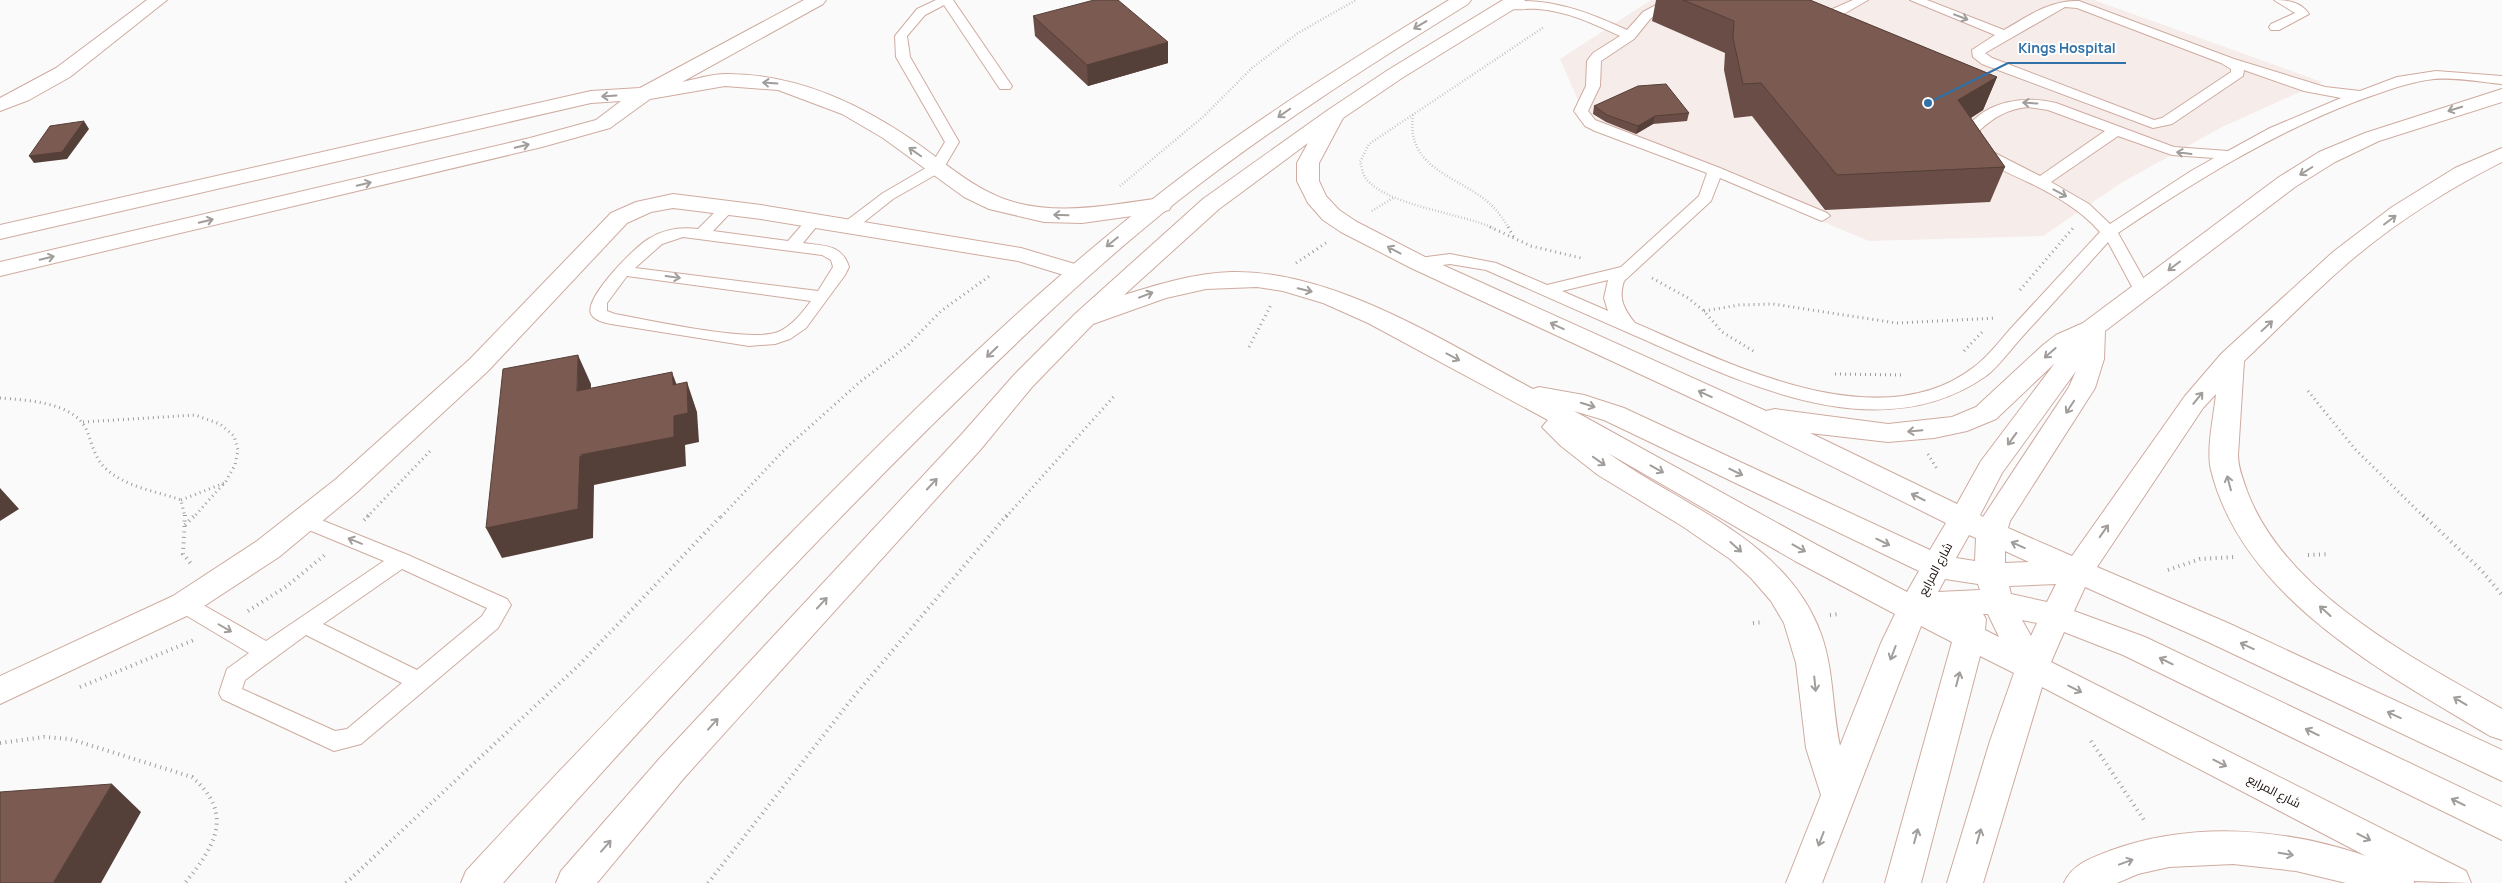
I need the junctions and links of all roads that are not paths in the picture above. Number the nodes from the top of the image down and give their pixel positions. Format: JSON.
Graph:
{"nodes":[{"id":1,"x":158,"y":0,"type":"edge"},
{"id":2,"x":817,"y":0,"type":"edge"},
{"id":3,"x":946,"y":0,"type":"edge"},
{"id":4,"x":1462,"y":0,"type":"edge"},
{"id":5,"x":1570,"y":0,"type":"edge"},
{"id":6,"x":1674,"y":0,"type":"edge"},
{"id":7,"x":1771,"y":0,"type":"edge"},
{"id":8,"x":1862,"y":0,"type":"edge"},
{"id":9,"x":1916,"y":0,"type":"edge"},
{"id":10,"x":2280,"y":0,"type":"edge"},
{"id":11,"x":2062,"y":2,"type":"edge"},
{"id":12,"x":1511,"y":3,"type":"edge"},
{"id":13,"x":2275,"y":27,"type":"dead end"},
{"id":14,"x":1632,"y":33,"type":"junction"},
{"id":15,"x":2006,"y":34,"type":"junction"},
{"id":16,"x":2233,"y":63,"type":"junction"},
{"id":17,"x":2502,"y":80,"type":"edge"},
{"id":18,"x":1005,"y":86,"type":"dead end"},
{"id":19,"x":2364,"y":93,"type":"junction"},
{"id":20,"x":644,"y":94,"type":"junction"},
{"id":21,"x":2502,"y":95,"type":"edge"},
{"id":22,"x":2092,"y":101,"type":"junction"},
{"id":23,"x":0,"y":105,"type":"edge"},
{"id":24,"x":1335,"y":114,"type":"junction"},
{"id":25,"x":2072,"y":114,"type":"junction"},
{"id":26,"x":2116,"y":131,"type":"junction"},
{"id":27,"x":2502,"y":154,"type":"edge"},
{"id":28,"x":2233,"y":155,"type":"junction"},
{"id":29,"x":937,"y":168,"type":"junction"},
{"id":30,"x":1715,"y":171,"type":"junction"},
{"id":31,"x":2040,"y":183,"type":"junction"},
{"id":32,"x":1161,"y":205,"type":"junction"},
{"id":33,"x":727,"y":208,"type":"junction"},
{"id":34,"x":1822,"y":216,"type":"dead end"},
{"id":35,"x":813,"y":221,"type":"junction"},
{"id":36,"x":848,"y":227,"type":"junction"},
{"id":37,"x":0,"y":232,"type":"edge"},
{"id":38,"x":2109,"y":232,"type":"junction"},
{"id":39,"x":702,"y":234,"type":"junction"},
{"id":40,"x":793,"y":246,"type":"junction"},
{"id":41,"x":1418,"y":263,"type":"junction"},
{"id":42,"x":0,"y":269,"type":"edge"},
{"id":43,"x":624,"y":271,"type":"junction"},
{"id":44,"x":1623,"y":271,"type":"junction"},
{"id":45,"x":1077,"y":272,"type":"junction"},
{"id":46,"x":1543,"y":290,"type":"junction"},
{"id":47,"x":2142,"y":290,"type":"junction"},
{"id":48,"x":822,"y":297,"type":"junction"},
{"id":49,"x":1084,"y":319,"type":"junction"},
{"id":50,"x":1630,"y":327,"type":"junction"},
{"id":51,"x":2092,"y":329,"type":"junction"},
{"id":52,"x":2231,"y":359,"type":"junction"},
{"id":53,"x":1523,"y":394,"type":"junction"},
{"id":54,"x":1749,"y":414,"type":"junction"},
{"id":55,"x":1962,"y":518,"type":"junction"},
{"id":56,"x":304,"y":520,"type":"junction"},
{"id":57,"x":1991,"y":533,"type":"junction"},
{"id":58,"x":400,"y":560,"type":"junction"},
{"id":59,"x":1937,"y":566,"type":"junction"},
{"id":60,"x":2078,"y":572,"type":"junction"},
{"id":61,"x":1983,"y":588,"type":"junction"},
{"id":62,"x":184,"y":604,"type":"junction"},
{"id":63,"x":1913,"y":609,"type":"junction"},
{"id":64,"x":2056,"y":616,"type":"junction"},
{"id":65,"x":305,"y":624,"type":"junction"},
{"id":66,"x":1969,"y":637,"type":"junction"},
{"id":67,"x":266,"y":652,"type":"junction"},
{"id":68,"x":2032,"y":667,"type":"junction"},
{"id":69,"x":419,"y":681,"type":"junction"},
{"id":70,"x":0,"y":690,"type":"edge"},
{"id":71,"x":2502,"y":726,"type":"edge"},
{"id":72,"x":2502,"y":766,"type":"edge"},
{"id":73,"x":1838,"y":795,"type":"junction"},
{"id":74,"x":2502,"y":824,"type":"edge"},
{"id":75,"x":479,"y":883,"type":"edge"},
{"id":76,"x":574,"y":883,"type":"edge"},
{"id":77,"x":1804,"y":883,"type":"edge"},
{"id":78,"x":1903,"y":883,"type":"edge"},
{"id":79,"x":1965,"y":883,"type":"edge"},
{"id":80,"x":2082,"y":883,"type":"edge"},
{"id":81,"x":2396,"y":883,"type":"edge"},
{"id":82,"x":2453,"y":883,"type":"edge"}],
"edges":[{"from":1,"to":23,"type":"street"},
{"from":2,"to":20,"type":"street"},
{"from":3,"to":18,"type":"lane"},
{"from":3,"to":29,"type":"lane"},
{"from":4,"to":32,"type":"street","one_way":true},
{"from":5,"to":14,"type":"lane"},
{"from":6,"to":14,"type":"lane"},
{"from":7,"to":8,"type":"lane"},
{"from":9,"to":15,"type":"lane","one_way":true},
{"from":10,"to":13,"type":"lane"},
{"from":11,"to":15,"type":"lane"},
{"from":11,"to":16,"type":"lane"},
{"from":12,"to":14,"type":"lane"},
{"from":12,"to":24,"type":"street"},
{"from":14,"to":30,"type":"lane"},
{"from":15,"to":22,"type":"lane"},
{"from":16,"to":19,"type":"lane"},
{"from":16,"to":22,"type":"lane"},
{"from":17,"to":19,"type":"lane"},
{"from":19,"to":28,"type":"lane"},
{"from":29,"to":20,"type":"street","one_way":true},
{"from":20,"to":37,"type":"street","one_way":true},
{"from":42,"to":20,"type":"street","one_way":true},
{"from":21,"to":47,"type":"street","one_way":true},
{"from":22,"to":25,"type":"lane"},
{"from":41,"to":24,"type":"street","one_way":true},
{"from":24,"to":49,"type":"street"},
{"from":25,"to":26,"type":"lane"},
{"from":25,"to":31,"type":"lane","one_way":true},
{"from":28,"to":26,"type":"lane","one_way":true},
{"from":26,"to":31,"type":"lane"},
{"from":52,"to":27,"type":"street","one_way":true},
{"from":28,"to":38,"type":"lane"},
{"from":32,"to":29,"type":"street","one_way":true},
{"from":29,"to":36,"type":"lane"},
{"from":30,"to":34,"type":"lane"},
{"from":30,"to":44,"type":"lane"},
{"from":31,"to":38,"type":"lane","one_way":true},
{"from":32,"to":45,"type":"street","one_way":true},
{"from":33,"to":35,"type":"street"},
{"from":33,"to":39,"type":"lane"},
{"from":33,"to":56,"type":"street"},
{"from":35,"to":36,"type":"street"},
{"from":35,"to":40,"type":"lane"},
{"from":36,"to":45,"type":"street"},
{"from":38,"to":47,"type":"lane"},
{"from":38,"to":50,"type":"lane"},
{"from":39,"to":40,"type":"lane"},
{"from":39,"to":43,"type":"lane"},
{"from":40,"to":48,"type":"lane"},
{"from":41,"to":46,"type":"lane"},
{"from":54,"to":41,"type":"street","one_way":true},
{"from":43,"to":48,"type":"lane","one_way":true},
{"from":43,"to":48,"type":"lane"},
{"from":44,"to":46,"type":"lane"},
{"from":44,"to":50,"type":"lane"},
{"from":45,"to":75,"type":"street","one_way":true},
{"from":46,"to":50,"type":"lane"},
{"from":47,"to":51,"type":"street"},
{"from":49,"to":53,"type":"street","one_way":true},
{"from":76,"to":49,"type":"street","one_way":true},
{"from":51,"to":54,"type":"street","one_way":true},
{"from":51,"to":55,"type":"street","name":"شارع المرابع","one_way":true},
{"from":51,"to":57,"type":"street","one_way":true},
{"from":60,"to":52,"type":"street","one_way":true},
{"from":71,"to":52,"type":"street","one_way":true},
{"from":53,"to":59,"type":"street","one_way":true},
{"from":53,"to":63,"type":"street","one_way":true},
{"from":53,"to":73,"type":"street","one_way":true},
{"from":55,"to":54,"type":"street","one_way":true},
{"from":55,"to":57,"type":"street"},
{"from":55,"to":59,"type":"street","name":"شارع المرابع"},
{"from":55,"to":61,"type":"street"},
{"from":58,"to":56,"type":"lane","one_way":true},
{"from":56,"to":62,"type":"street"},
{"from":60,"to":57,"type":"street","one_way":true},
{"from":57,"to":61,"type":"street"},
{"from":58,"to":65,"type":"lane"},
{"from":58,"to":69,"type":"lane"},
{"from":59,"to":61,"type":"street"},
{"from":59,"to":63,"type":"street","name":"شارع المرابع"},
{"from":60,"to":61,"type":"street"},
{"from":60,"to":64,"type":"street"},
{"from":72,"to":60,"type":"street","one_way":true},
{"from":61,"to":63,"type":"street"},
{"from":61,"to":64,"type":"street"},
{"from":61,"to":66,"type":"street"},
{"from":61,"to":68,"type":"street"},
{"from":62,"to":67,"type":"lane","one_way":true},
{"from":62,"to":70,"type":"street"},
{"from":63,"to":66,"type":"street","name":"شارع المرابع"},
{"from":63,"to":73,"type":"street","one_way":true},
{"from":64,"to":68,"type":"street"},
{"from":74,"to":64,"type":"street","one_way":true},
{"from":65,"to":67,"type":"lane"},
{"from":65,"to":69,"type":"lane"},
{"from":66,"to":68,"type":"street","name":"شارع المرابع"},
{"from":78,"to":66,"type":"street","one_way":true},
{"from":67,"to":69,"type":"lane"},
{"from":79,"to":68,"type":"street","one_way":true},
{"from":68,"to":82,"type":"street","name":"شارع المرابع","one_way":true},
{"from":73,"to":77,"type":"street","one_way":true},
{"from":80,"to":81,"type":"street","one_way":true}]}
